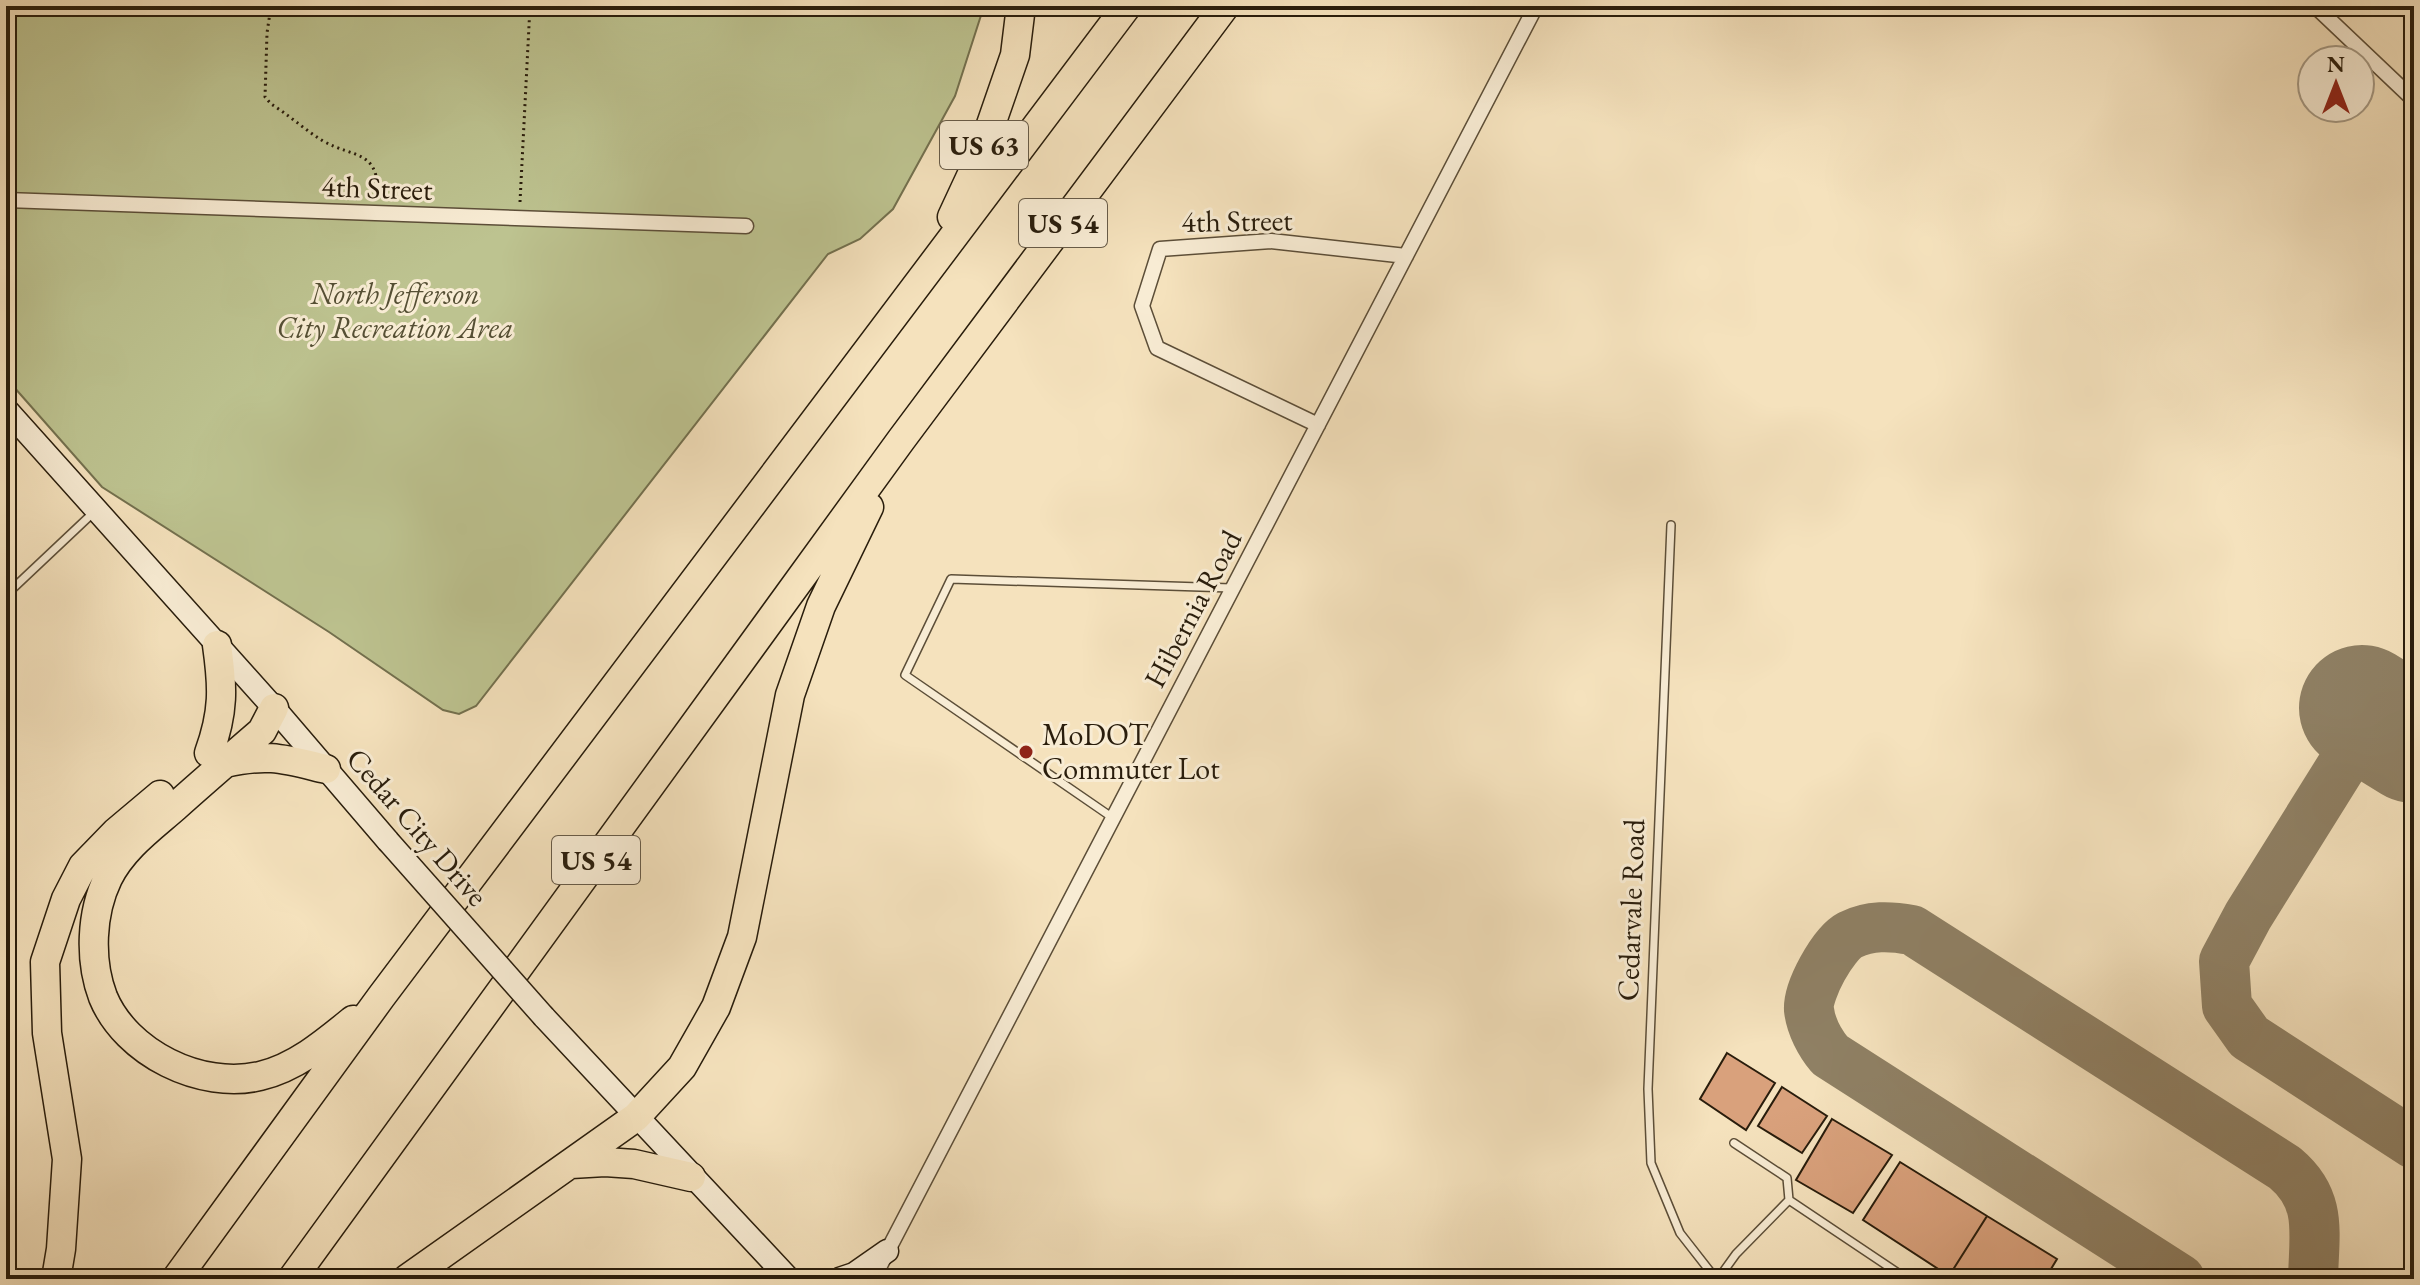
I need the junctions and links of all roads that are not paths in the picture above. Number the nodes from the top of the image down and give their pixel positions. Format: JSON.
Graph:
{"nodes":[{"id":1,"x":1021,"y":6,"type":"edge"},
{"id":2,"x":1127,"y":6,"type":"edge"},
{"id":3,"x":1225,"y":6,"type":"edge"},
{"id":4,"x":1536,"y":6,"type":"edge"},
{"id":5,"x":2315,"y":6,"type":"edge"},
{"id":6,"x":2414,"y":100,"type":"edge"},
{"id":7,"x":6,"y":200,"type":"edge"},
{"id":8,"x":746,"y":226,"type":"dead end"},
{"id":9,"x":1406,"y":256,"type":"junction"},
{"id":10,"x":923,"y":275,"type":"junction"},
{"id":11,"x":6,"y":409,"type":"edge"},
{"id":12,"x":1318,"y":425,"type":"junction"},
{"id":13,"x":901,"y":440,"type":"junction"},
{"id":14,"x":96,"y":510,"type":"junction"},
{"id":15,"x":1671,"y":525,"type":"dead end"},
{"id":16,"x":1234,"y":588,"type":"junction"},
{"id":17,"x":6,"y":595,"type":"edge"},
{"id":18,"x":217,"y":645,"type":"junction"},
{"id":19,"x":274,"y":708,"type":"junction"},
{"id":20,"x":217,"y":758,"type":"junction"},
{"id":21,"x":326,"y":769,"type":"junction"},
{"id":22,"x":1113,"y":818,"type":"junction"},
{"id":23,"x":381,"y":997,"type":"junction"},
{"id":24,"x":636,"y":1117,"type":"junction"},
{"id":25,"x":1734,"y":1143,"type":"dead end"},
{"id":26,"x":570,"y":1164,"type":"junction"},
{"id":27,"x":691,"y":1177,"type":"junction"},
{"id":28,"x":1789,"y":1200,"type":"junction"},
{"id":29,"x":887,"y":1251,"type":"junction"},
{"id":30,"x":56,"y":1279,"type":"edge"},
{"id":31,"x":176,"y":1279,"type":"edge"},
{"id":32,"x":292,"y":1279,"type":"edge"},
{"id":33,"x":407,"y":1279,"type":"edge"},
{"id":34,"x":789,"y":1279,"type":"edge"},
{"id":35,"x":839,"y":1279,"type":"edge"},
{"id":36,"x":873,"y":1279,"type":"edge"},
{"id":37,"x":1717,"y":1279,"type":"edge"},
{"id":38,"x":1907,"y":1279,"type":"edge"}],
"edges":[{"from":1,"to":10,"type":"highway","number":"US 63"},
{"from":2,"to":10,"type":"highway","number":"US 54"},
{"from":3,"to":13,"type":"highway","number":"US 54"},
{"from":4,"to":9,"type":"street","name":"Hibernia Road"},
{"from":5,"to":6,"type":"street"},
{"from":7,"to":8,"type":"street","name":"4th Street"},
{"from":9,"to":12,"type":"street","name":"Hibernia Road"},
{"from":9,"to":12,"type":"street","name":"4th Street"},
{"from":10,"to":23,"type":"highway","number":"US 54"},
{"from":11,"to":14,"type":"street","name":"Cedar City Drive"},
{"from":12,"to":16,"type":"street","name":"Hibernia Road"},
{"from":13,"to":24,"type":"highway"},
{"from":13,"to":32,"type":"highway","number":"US 54"},
{"from":14,"to":17,"type":"lane"},
{"from":14,"to":18,"type":"street","name":"Cedar City Drive"},
{"from":15,"to":37,"type":"lane","name":"Cedarvale Road"},
{"from":16,"to":22,"type":"street","name":"Hibernia Road"},
{"from":16,"to":22,"type":"lane"},
{"from":18,"to":19,"type":"street","name":"Cedar City Drive"},
{"from":18,"to":20,"type":"highway"},
{"from":19,"to":20,"type":"highway"},
{"from":19,"to":21,"type":"street","name":"Cedar City Drive"},
{"from":20,"to":21,"type":"highway"},
{"from":20,"to":23,"type":"highway"},
{"from":20,"to":30,"type":"highway"},
{"from":21,"to":24,"type":"street","name":"Cedar City Drive","bridge":true},
{"from":22,"to":29,"type":"street","name":"Hibernia Road"},
{"from":23,"to":31,"type":"highway","number":"US 54"},
{"from":24,"to":26,"type":"highway"},
{"from":24,"to":27,"type":"street","name":"Cedar City Drive"},
{"from":25,"to":28,"type":"lane"},
{"from":26,"to":27,"type":"highway"},
{"from":26,"to":33,"type":"highway"},
{"from":27,"to":34,"type":"street","name":"Cedar City Drive"},
{"from":28,"to":37,"type":"lane"},
{"from":28,"to":38,"type":"lane"},
{"from":29,"to":35,"type":"street"},
{"from":29,"to":36,"type":"street","name":"Hibernia Road"}]}
